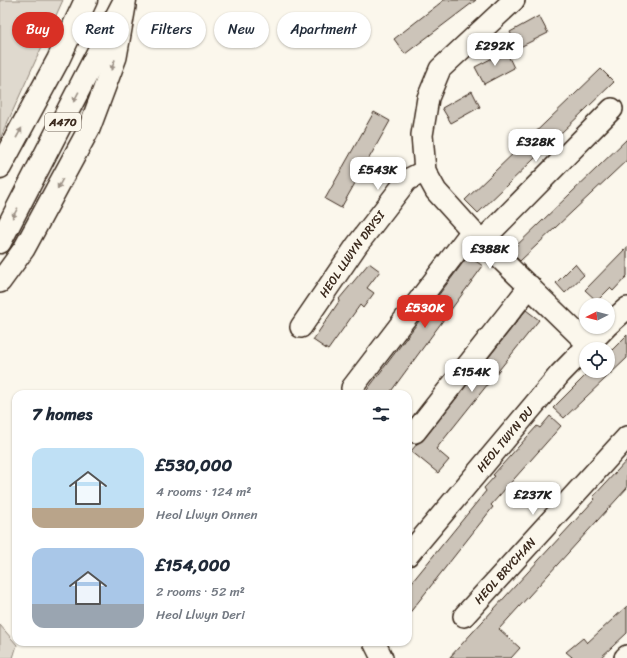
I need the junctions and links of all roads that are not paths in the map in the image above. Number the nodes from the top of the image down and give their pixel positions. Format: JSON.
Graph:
{"nodes":[{"id":1,"x":77,"y":0,"type":"edge"},
{"id":2,"x":86,"y":0,"type":"edge"},
{"id":3,"x":125,"y":0,"type":"edge"},
{"id":4,"x":514,"y":0,"type":"edge"},
{"id":5,"x":58,"y":60,"type":"junction"},
{"id":6,"x":612,"y":109,"type":"dead end"},
{"id":7,"x":0,"y":167,"type":"edge"},
{"id":8,"x":425,"y":171,"type":"junction"},
{"id":9,"x":477,"y":235,"type":"junction"},
{"id":10,"x":0,"y":242,"type":"edge"},
{"id":11,"x":0,"y":282,"type":"edge"},
{"id":12,"x":530,"y":286,"type":"junction"},
{"id":13,"x":627,"y":308,"type":"edge"},
{"id":14,"x":615,"y":319,"type":"edge"},
{"id":15,"x":301,"y":327,"type":"dead end"},
{"id":16,"x":599,"y":334,"type":"edge"},
{"id":17,"x":586,"y":342,"type":"edge"},
{"id":18,"x":590,"y":342,"type":"edge"},
{"id":19,"x":579,"y":354,"type":"edge"},
{"id":20,"x":352,"y":388,"type":"dead end"},
{"id":21,"x":415,"y":432,"type":"dead end"},
{"id":22,"x":627,"y":437,"type":"edge"},
{"id":23,"x":412,"y":550,"type":"edge"},
{"id":24,"x":464,"y":616,"type":"dead end"},
{"id":25,"x":376,"y":646,"type":"edge"},
{"id":26,"x":382,"y":658,"type":"edge"}],
"edges":[{"from":1,"to":5,"type":"street"},
{"from":2,"to":5,"type":"highway","number":"A470"},
{"from":3,"to":10,"type":"highway","number":"A470","one_way":true},
{"from":3,"to":11,"type":"street","one_way":true},
{"from":4,"to":8,"type":"street"},
{"from":7,"to":5,"type":"highway","number":"A470","one_way":true},
{"from":6,"to":9,"type":"street"},
{"from":8,"to":9,"type":"street"},
{"from":8,"to":15,"type":"street","name":"HEOL LLWYN DRYSI"},
{"from":9,"to":12,"type":"street"},
{"from":9,"to":20,"type":"street"},
{"from":12,"to":17,"type":"street"},
{"from":12,"to":21,"type":"street"},
{"from":13,"to":14,"type":"street","name":"HEOL TWYN DU"},
{"from":16,"to":18,"type":"street","name":"HEOL TWYN DU"},
{"from":19,"to":23,"type":"street","name":"HEOL TWYN DU"},
{"from":22,"to":24,"type":"street","name":"HEOL BRYCHAN"},
{"from":25,"to":26,"type":"street"}]}
